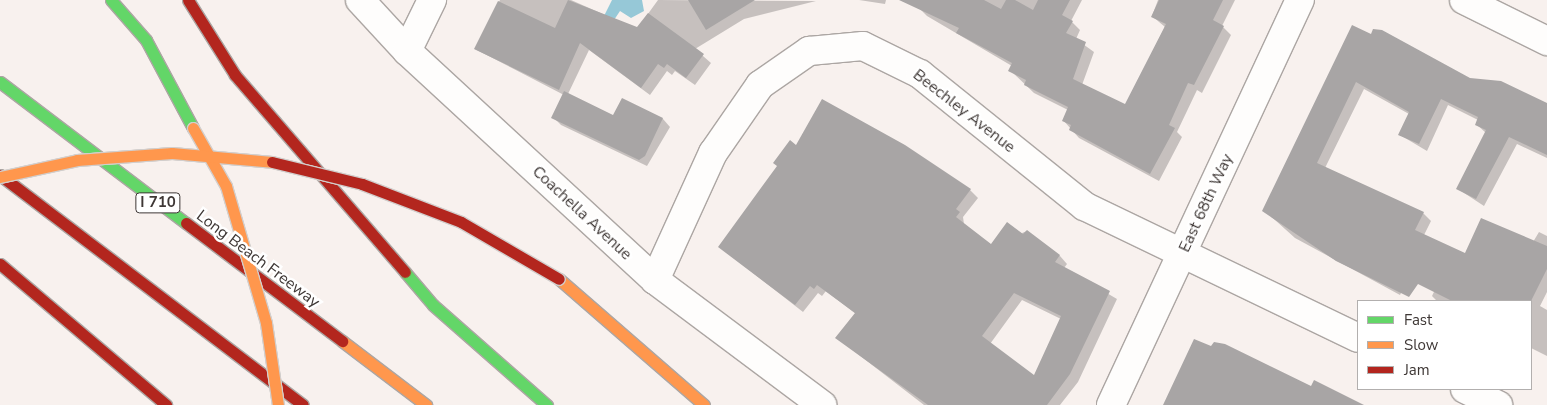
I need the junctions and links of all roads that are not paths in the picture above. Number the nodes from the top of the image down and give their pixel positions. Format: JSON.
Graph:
{"nodes":[{"id":1,"x":111,"y":0,"type":"edge"},
{"id":2,"x":188,"y":0,"type":"edge"},
{"id":3,"x":360,"y":0,"type":"edge"},
{"id":4,"x":432,"y":0,"type":"edge"},
{"id":5,"x":1300,"y":0,"type":"edge"},
{"id":6,"x":1464,"y":0,"type":"edge"},
{"id":7,"x":1547,"y":41,"type":"edge"},
{"id":8,"x":407,"y":51,"type":"junction"},
{"id":9,"x":0,"y":82,"type":"edge"},
{"id":10,"x":0,"y":176,"type":"edge"},
{"id":11,"x":1182,"y":254,"type":"junction"},
{"id":12,"x":0,"y":264,"type":"edge"},
{"id":13,"x":655,"y":280,"type":"junction"},
{"id":14,"x":1357,"y":338,"type":"edge"},
{"id":15,"x":1466,"y":390,"type":"edge"},
{"id":16,"x":166,"y":405,"type":"edge"},
{"id":17,"x":278,"y":405,"type":"edge"},
{"id":18,"x":303,"y":405,"type":"edge"},
{"id":19,"x":426,"y":405,"type":"edge"},
{"id":20,"x":547,"y":405,"type":"edge"},
{"id":21,"x":704,"y":405,"type":"edge"},
{"id":22,"x":822,"y":405,"type":"edge"},
{"id":23,"x":1111,"y":405,"type":"edge"},
{"id":24,"x":1498,"y":405,"type":"edge"}],
"edges":[{"from":1,"to":17,"type":"highway","bridge":true},
{"from":2,"to":20,"type":"highway"},
{"from":3,"to":8,"type":"street","name":"Coachella Avenue"},
{"from":4,"to":8,"type":"street"},
{"from":5,"to":11,"type":"street","name":"East 68th Way"},
{"from":6,"to":7,"type":"street"},
{"from":8,"to":13,"type":"street","name":"Coachella Avenue"},
{"from":9,"to":19,"type":"highway","name":"Long Beach Freeway","number":"I 710"},
{"from":10,"to":18,"type":"highway"},
{"from":10,"to":21,"type":"highway","bridge":true},
{"from":11,"to":13,"type":"street","name":"Beechley Avenue"},
{"from":11,"to":14,"type":"street","name":"Beechley Avenue"},
{"from":11,"to":23,"type":"street","name":"East 68th Way"},
{"from":12,"to":16,"type":"highway"},
{"from":13,"to":22,"type":"street","name":"Coachella Avenue"},
{"from":15,"to":24,"type":"street"}]}
